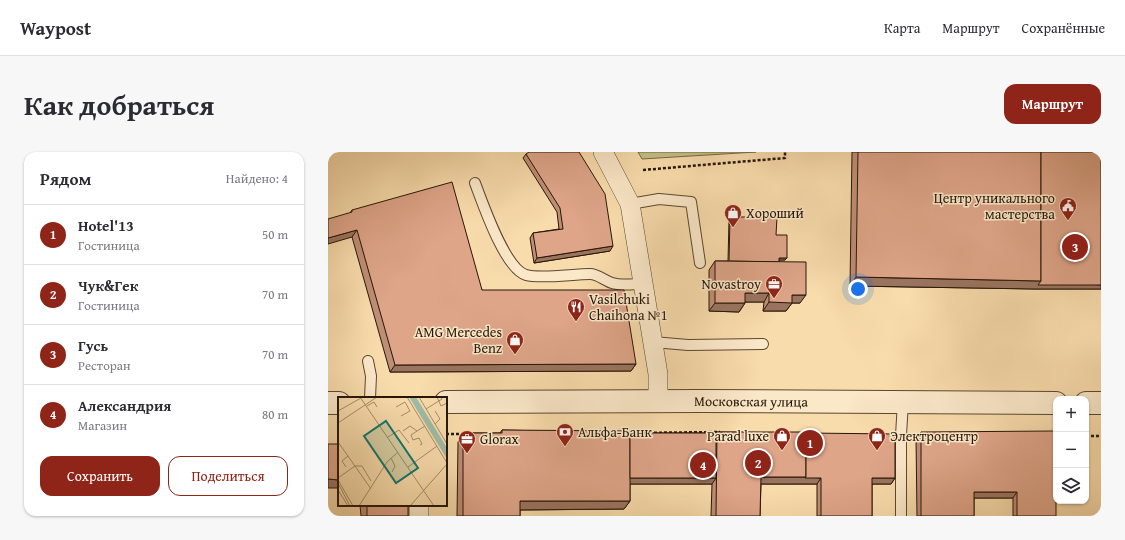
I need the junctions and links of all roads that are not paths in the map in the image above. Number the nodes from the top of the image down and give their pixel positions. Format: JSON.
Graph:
{"nodes":[{"id":1,"x":603,"y":152,"type":"edge"},
{"id":2,"x":475,"y":183,"type":"dead end"},
{"id":3,"x":630,"y":204,"type":"junction"},
{"id":4,"x":700,"y":263,"type":"dead end"},
{"id":5,"x":643,"y":284,"type":"junction"},
{"id":6,"x":653,"y":342,"type":"junction"},
{"id":7,"x":763,"y":344,"type":"dead end"},
{"id":8,"x":368,"y":361,"type":"dead end"},
{"id":9,"x":370,"y":397,"type":"edge"},
{"id":10,"x":338,"y":402,"type":"edge"},
{"id":11,"x":447,"y":402,"type":"edge"},
{"id":12,"x":658,"y":402,"type":"junction"},
{"id":13,"x":903,"y":402,"type":"junction"},
{"id":14,"x":1053,"y":402,"type":"edge"},
{"id":15,"x":1089,"y":402,"type":"edge"},
{"id":16,"x":328,"y":403,"type":"edge"},
{"id":17,"x":1101,"y":403,"type":"edge"},
{"id":18,"x":901,"y":516,"type":"edge"}],
"edges":[{"from":1,"to":3,"type":"street"},
{"from":2,"to":5,"type":"lane"},
{"from":3,"to":4,"type":"lane"},
{"from":3,"to":5,"type":"street"},
{"from":5,"to":6,"type":"street"},
{"from":6,"to":7,"type":"lane"},
{"from":6,"to":12,"type":"street"},
{"from":8,"to":9,"type":"lane"},
{"from":10,"to":16,"type":"street"},
{"from":11,"to":12,"type":"street","name":"Московская улица"},
{"from":12,"to":13,"type":"street","name":"Московская улица"},
{"from":13,"to":14,"type":"street","name":"Московская улица"},
{"from":13,"to":18,"type":"lane"},
{"from":15,"to":17,"type":"street"}]}
